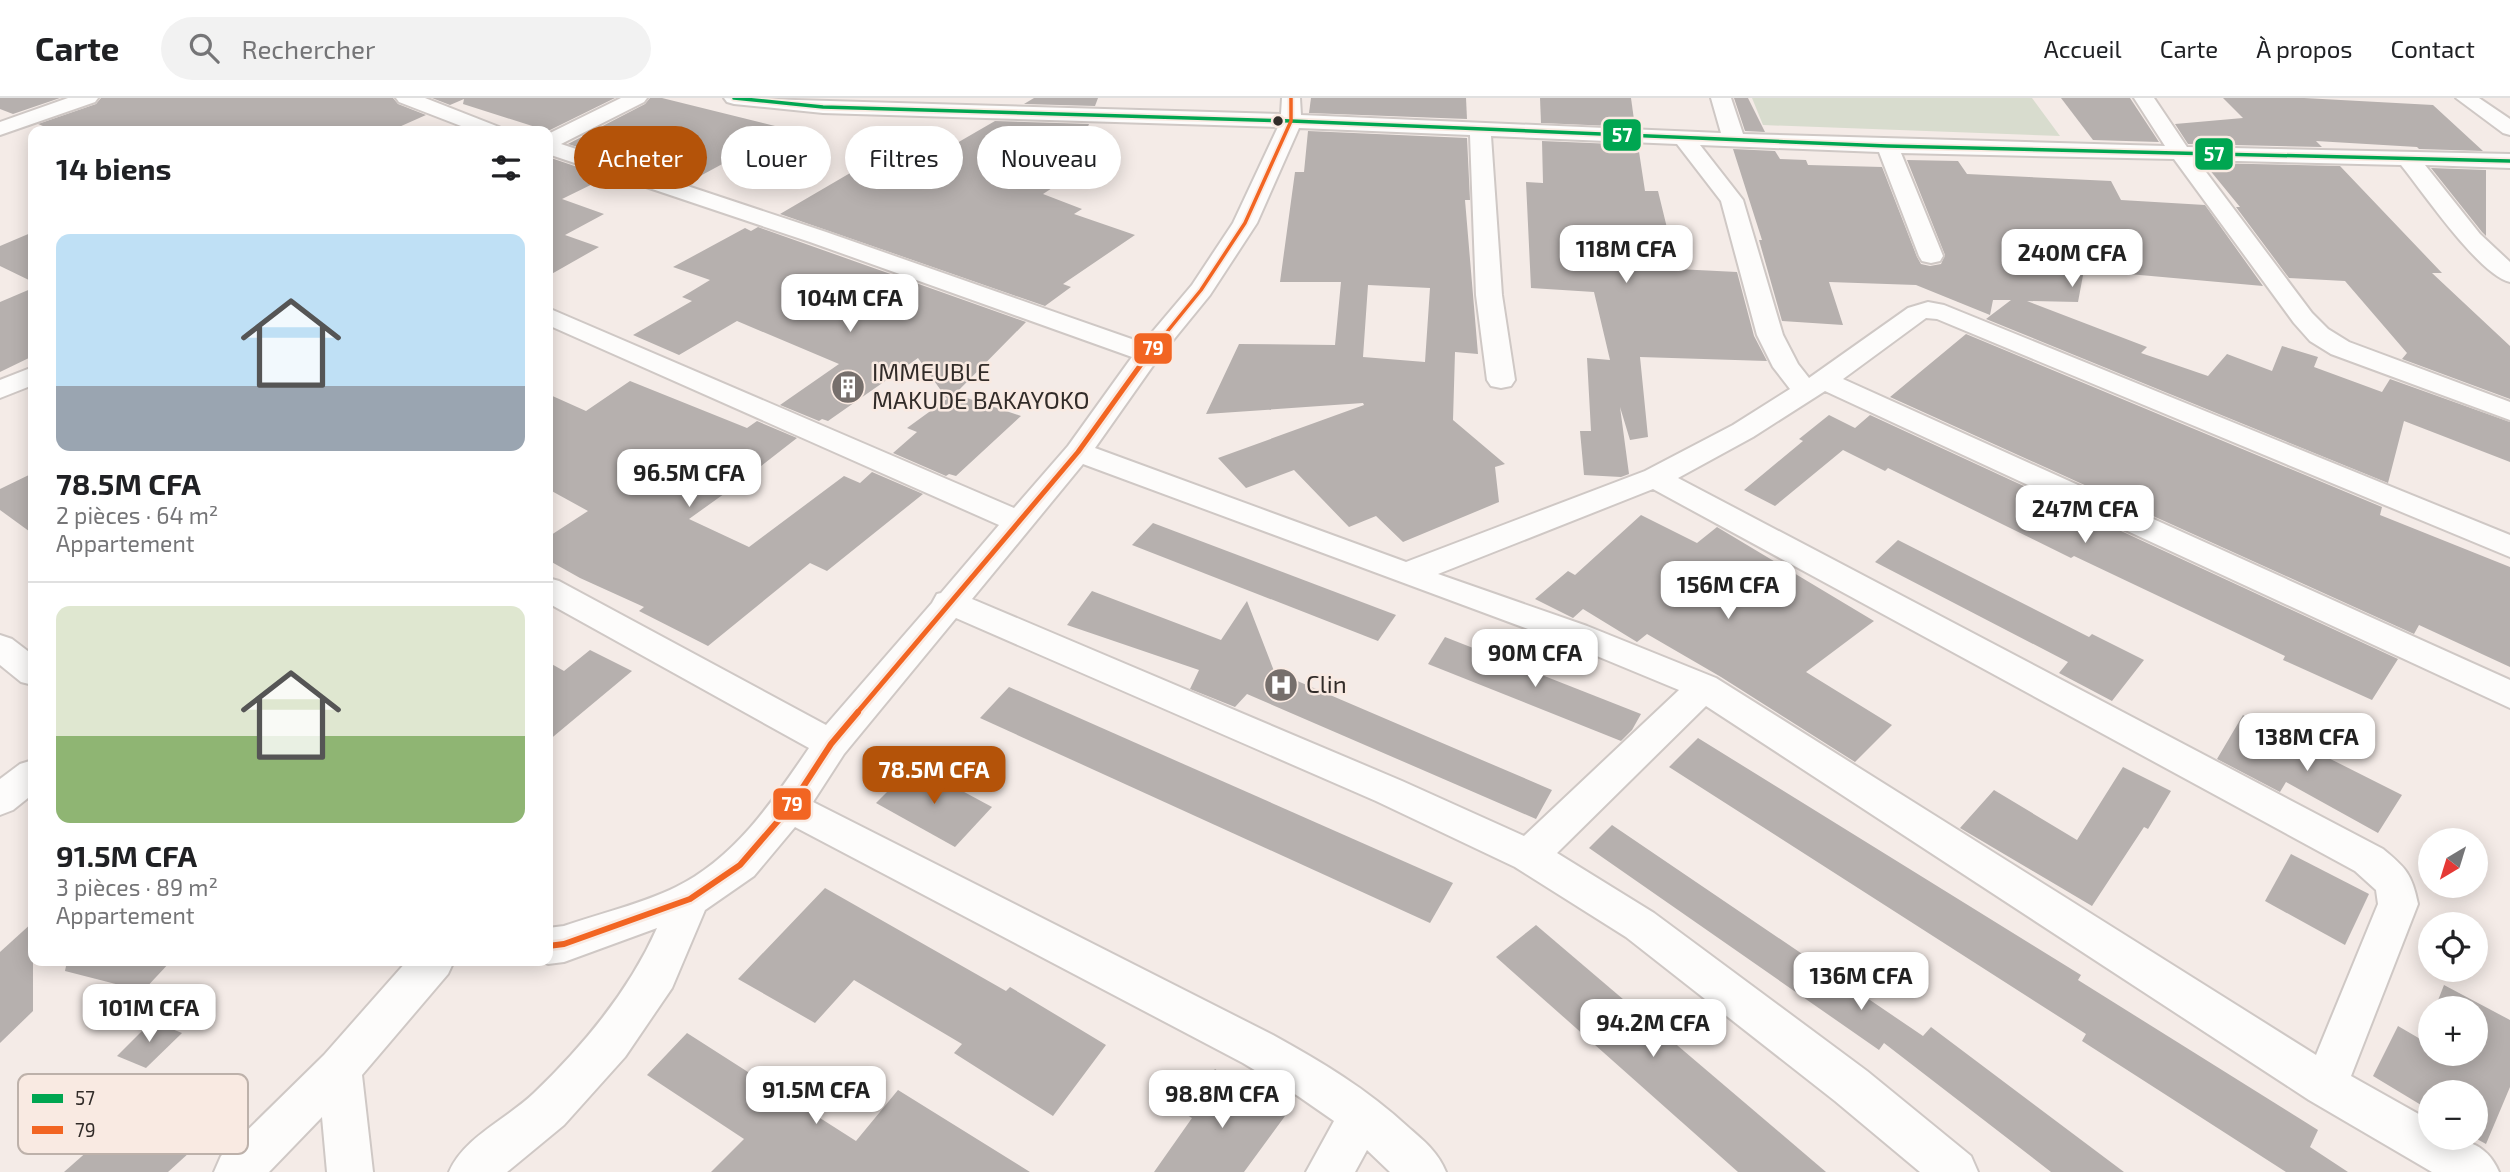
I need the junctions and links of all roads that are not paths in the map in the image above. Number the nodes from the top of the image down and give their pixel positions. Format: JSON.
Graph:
{"nodes":[{"id":1,"x":88,"y":98,"type":"edge"},
{"id":2,"x":406,"y":98,"type":"edge"},
{"id":3,"x":637,"y":98,"type":"edge"},
{"id":4,"x":734,"y":98,"type":"edge"},
{"id":5,"x":1721,"y":98,"type":"edge"},
{"id":6,"x":2144,"y":98,"type":"edge"},
{"id":7,"x":2466,"y":98,"type":"edge"},
{"id":8,"x":1291,"y":110,"type":"edge"},
{"id":9,"x":460,"y":118,"type":"junction"},
{"id":10,"x":438,"y":126,"type":"edge"},
{"id":11,"x":480,"y":126,"type":"edge"},
{"id":12,"x":0,"y":129,"type":"edge"},
{"id":13,"x":1480,"y":129,"type":"junction"},
{"id":14,"x":2510,"y":129,"type":"edge"},
{"id":15,"x":1684,"y":138,"type":"junction"},
{"id":16,"x":1734,"y":139,"type":"junction"},
{"id":17,"x":553,"y":141,"type":"edge"},
{"id":18,"x":553,"y":146,"type":"edge"},
{"id":19,"x":1887,"y":146,"type":"junction"},
{"id":20,"x":2182,"y":155,"type":"junction"},
{"id":21,"x":2409,"y":159,"type":"junction"},
{"id":22,"x":2475,"y":160,"type":"junction"},
{"id":23,"x":2510,"y":161,"type":"edge"},
{"id":24,"x":2510,"y":174,"type":"edge"},
{"id":25,"x":1931,"y":256,"type":"dead end"},
{"id":26,"x":2510,"y":275,"type":"edge"},
{"id":27,"x":553,"y":318,"type":"edge"},
{"id":28,"x":1148,"y":354,"type":"junction"},
{"id":29,"x":28,"y":377,"type":"edge"},
{"id":30,"x":1501,"y":380,"type":"dead end"},
{"id":31,"x":1815,"y":385,"type":"junction"},
{"id":32,"x":0,"y":390,"type":"edge"},
{"id":33,"x":2510,"y":412,"type":"edge"},
{"id":34,"x":1077,"y":452,"type":"junction"},
{"id":35,"x":1654,"y":478,"type":"junction"},
{"id":36,"x":1018,"y":522,"type":"junction"},
{"id":37,"x":2510,"y":547,"type":"edge"},
{"id":38,"x":1406,"y":574,"type":"junction"},
{"id":39,"x":553,"y":592,"type":"edge"},
{"id":40,"x":948,"y":602,"type":"junction"},
{"id":41,"x":0,"y":647,"type":"edge"},
{"id":42,"x":28,"y":669,"type":"edge"},
{"id":43,"x":1704,"y":687,"type":"junction"},
{"id":44,"x":2510,"y":695,"type":"edge"},
{"id":45,"x":831,"y":744,"type":"junction"},
{"id":46,"x":28,"y":778,"type":"edge"},
{"id":47,"x":0,"y":800,"type":"edge"},
{"id":48,"x":790,"y":807,"type":"junction"},
{"id":49,"x":1529,"y":856,"type":"junction"},
{"id":50,"x":690,"y":900,"type":"junction"},
{"id":51,"x":553,"y":945,"type":"edge"},
{"id":52,"x":429,"y":966,"type":"edge"},
{"id":53,"x":339,"y":1069,"type":"junction"},
{"id":54,"x":2325,"y":1084,"type":"junction"},
{"id":55,"x":1363,"y":1115,"type":"junction"},
{"id":56,"x":237,"y":1172,"type":"edge"},
{"id":57,"x":351,"y":1172,"type":"edge"},
{"id":58,"x":472,"y":1172,"type":"edge"},
{"id":59,"x":1329,"y":1172,"type":"edge"},
{"id":60,"x":1423,"y":1172,"type":"edge"},
{"id":61,"x":1955,"y":1172,"type":"edge"},
{"id":62,"x":2476,"y":1172,"type":"edge"}],
"edges":[{"from":1,"to":12,"type":"street"},
{"from":2,"to":9,"type":"street"},
{"from":3,"to":17,"type":"street"},
{"from":4,"to":8,"type":"street"},
{"from":5,"to":16,"type":"street"},
{"from":6,"to":20,"type":"street"},
{"from":7,"to":14,"type":"street"},
{"from":8,"to":13,"type":"street"},
{"from":8,"to":28,"type":"street"},
{"from":9,"to":10,"type":"street"},
{"from":9,"to":11,"type":"street"},
{"from":13,"to":15,"type":"street"},
{"from":13,"to":30,"type":"street"},
{"from":15,"to":16,"type":"street"},
{"from":15,"to":31,"type":"street"},
{"from":16,"to":19,"type":"street"},
{"from":18,"to":28,"type":"street"},
{"from":19,"to":20,"type":"street"},
{"from":19,"to":25,"type":"street"},
{"from":20,"to":21,"type":"street"},
{"from":20,"to":33,"type":"street"},
{"from":21,"to":22,"type":"street"},
{"from":21,"to":26,"type":"street"},
{"from":22,"to":23,"type":"street"},
{"from":22,"to":24,"type":"street"},
{"from":27,"to":36,"type":"street"},
{"from":28,"to":34,"type":"street"},
{"from":29,"to":32,"type":"street"},
{"from":31,"to":35,"type":"street"},
{"from":31,"to":37,"type":"street"},
{"from":31,"to":44,"type":"street"},
{"from":34,"to":36,"type":"street"},
{"from":34,"to":38,"type":"street"},
{"from":35,"to":38,"type":"street"},
{"from":35,"to":54,"type":"street"},
{"from":36,"to":40,"type":"street"},
{"from":38,"to":43,"type":"street"},
{"from":39,"to":45,"type":"street"},
{"from":40,"to":45,"type":"street"},
{"from":40,"to":49,"type":"street"},
{"from":41,"to":42,"type":"street"},
{"from":43,"to":49,"type":"street"},
{"from":43,"to":54,"type":"street"},
{"from":45,"to":48,"type":"street"},
{"from":46,"to":47,"type":"street"},
{"from":48,"to":50,"type":"street"},
{"from":48,"to":55,"type":"street"},
{"from":49,"to":61,"type":"street"},
{"from":50,"to":51,"type":"street"},
{"from":50,"to":58,"type":"street"},
{"from":52,"to":53,"type":"street"},
{"from":53,"to":56,"type":"street"},
{"from":53,"to":57,"type":"street"},
{"from":54,"to":62,"type":"street"},
{"from":55,"to":59,"type":"street"},
{"from":55,"to":60,"type":"street"}]}
